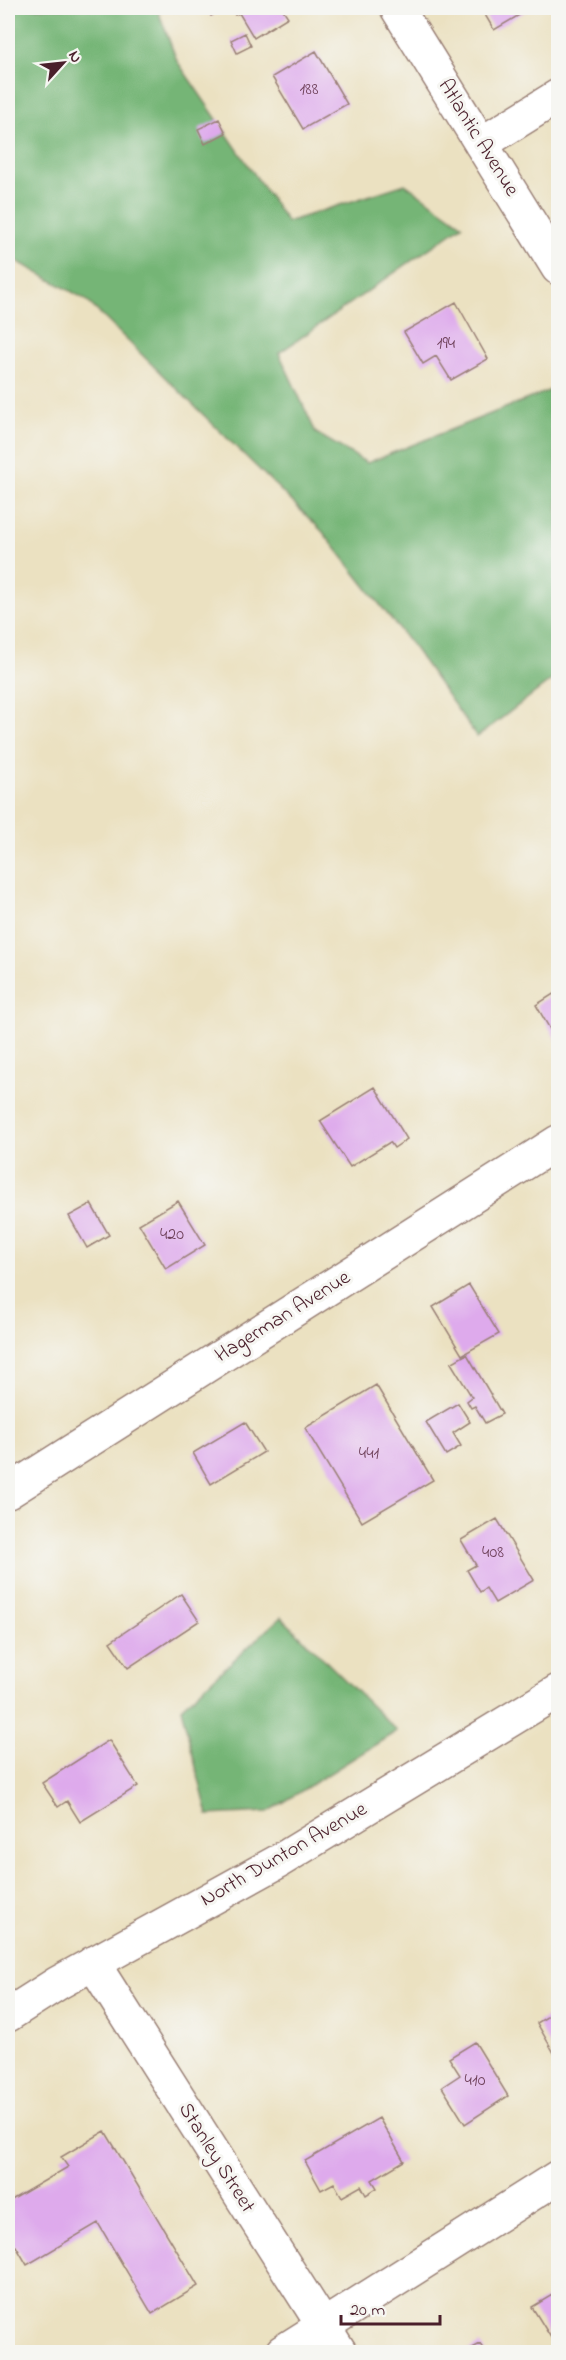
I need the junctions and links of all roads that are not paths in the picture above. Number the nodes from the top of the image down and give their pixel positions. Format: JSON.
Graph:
{"nodes":[{"id":1,"x":397,"y":8,"type":"edge"},
{"id":2,"x":558,"y":96,"type":"edge"},
{"id":3,"x":481,"y":144,"type":"junction"},
{"id":4,"x":558,"y":268,"type":"edge"},
{"id":5,"x":558,"y":1142,"type":"edge"},
{"id":6,"x":8,"y":1492,"type":"edge"},
{"id":7,"x":558,"y":1691,"type":"edge"},
{"id":8,"x":93,"y":1963,"type":"junction"},
{"id":9,"x":8,"y":2015,"type":"edge"},
{"id":10,"x":558,"y":2177,"type":"edge"},
{"id":11,"x":331,"y":2340,"type":"edge"},
{"id":12,"x":282,"y":2352,"type":"edge"}],
"edges":[{"from":1,"to":3,"type":"street","name":"Atlantic Avenue"},
{"from":2,"to":3,"type":"street"},
{"from":3,"to":4,"type":"street","name":"Atlantic Avenue"},
{"from":5,"to":6,"type":"street","name":"Hagerman Avenue"},
{"from":7,"to":8,"type":"street","name":"North Dunton Avenue"},
{"from":8,"to":9,"type":"street","name":"North Dunton Avenue"},
{"from":8,"to":11,"type":"street","name":"Stanley Street"},
{"from":10,"to":11,"type":"street"},
{"from":11,"to":12,"type":"street"}]}
